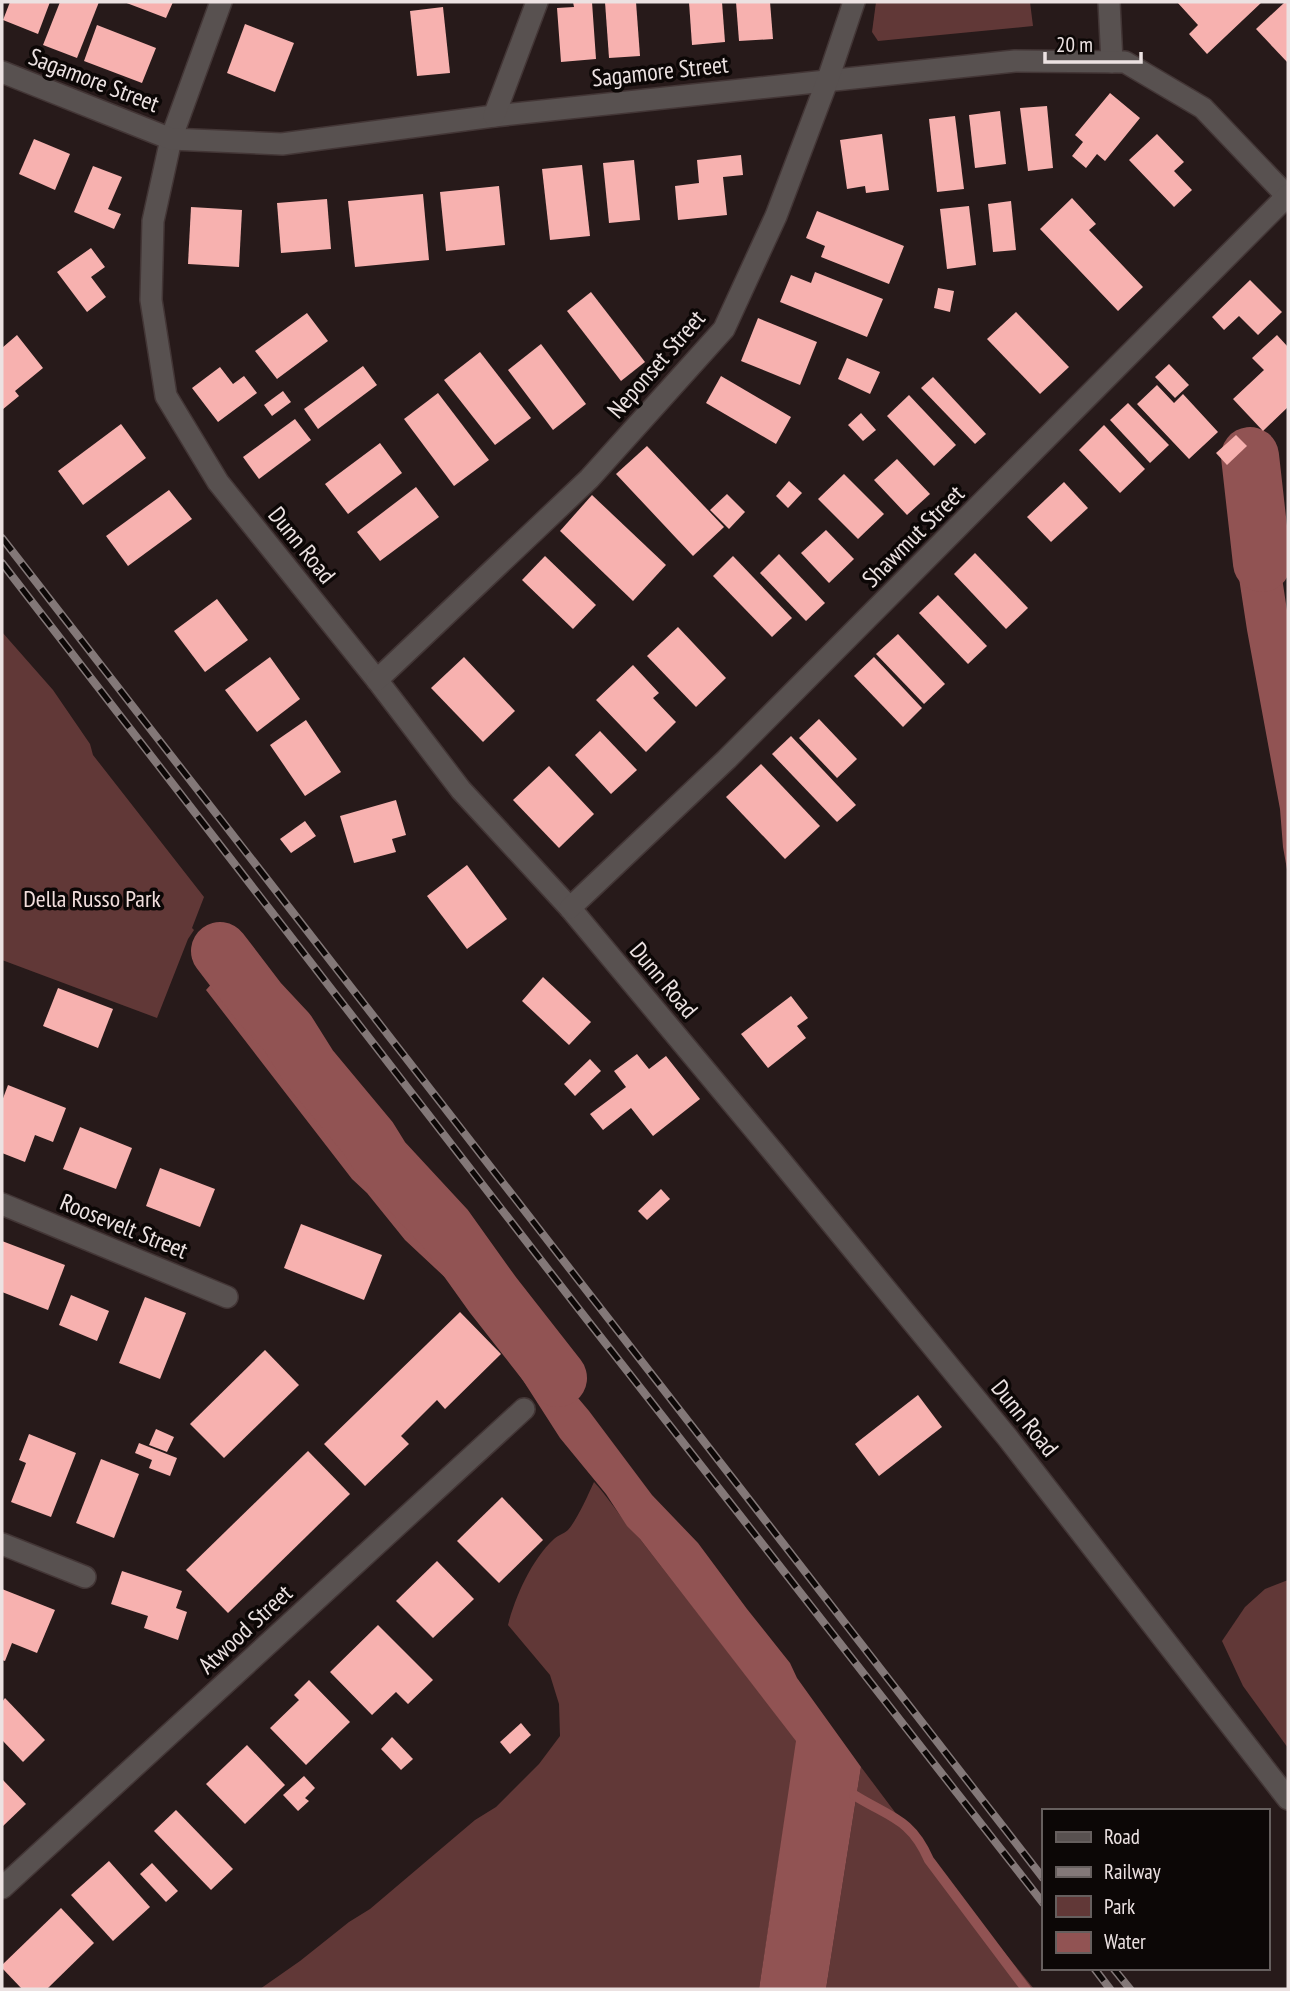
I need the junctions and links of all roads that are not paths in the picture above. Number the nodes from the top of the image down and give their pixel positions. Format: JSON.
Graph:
{"nodes":[{"id":1,"x":221,"y":2,"type":"edge"},
{"id":2,"x":537,"y":2,"type":"edge"},
{"id":3,"x":854,"y":2,"type":"edge"},
{"id":4,"x":1109,"y":2,"type":"edge"},
{"id":5,"x":1112,"y":62,"type":"junction"},
{"id":6,"x":2,"y":72,"type":"edge"},
{"id":7,"x":828,"y":79,"type":"junction"},
{"id":8,"x":494,"y":116,"type":"junction"},
{"id":9,"x":171,"y":139,"type":"junction"},
{"id":10,"x":1288,"y":195,"type":"edge"},
{"id":11,"x":377,"y":680,"type":"junction"},
{"id":12,"x":570,"y":908,"type":"junction"},
{"id":13,"x":2,"y":1204,"type":"edge"},
{"id":14,"x":227,"y":1297,"type":"dead end"},
{"id":15,"x":524,"y":1409,"type":"dead end"},
{"id":16,"x":2,"y":1544,"type":"edge"},
{"id":17,"x":85,"y":1577,"type":"dead end"},
{"id":18,"x":1288,"y":1799,"type":"edge"},
{"id":19,"x":2,"y":1888,"type":"edge"}],
"edges":[{"from":1,"to":9,"type":"street","name":"Dunn Road"},
{"from":2,"to":8,"type":"street"},
{"from":3,"to":7,"type":"street","name":"Neponset Street"},
{"from":4,"to":5,"type":"street"},
{"from":5,"to":7,"type":"street","name":"Sagamore Street"},
{"from":5,"to":10,"type":"street","name":"Sagamore Street"},
{"from":6,"to":9,"type":"street","name":"Sagamore Street"},
{"from":7,"to":8,"type":"street","name":"Sagamore Street"},
{"from":7,"to":11,"type":"street","name":"Neponset Street"},
{"from":8,"to":9,"type":"street","name":"Sagamore Street"},
{"from":9,"to":11,"type":"street","name":"Dunn Road"},
{"from":10,"to":12,"type":"street","name":"Shawmut Street"},
{"from":11,"to":12,"type":"street","name":"Dunn Road"},
{"from":12,"to":18,"type":"street","name":"Dunn Road"},
{"from":13,"to":14,"type":"street","name":"Roosevelt Street"},
{"from":15,"to":19,"type":"street","name":"Atwood Street"},
{"from":16,"to":17,"type":"street"}]}
